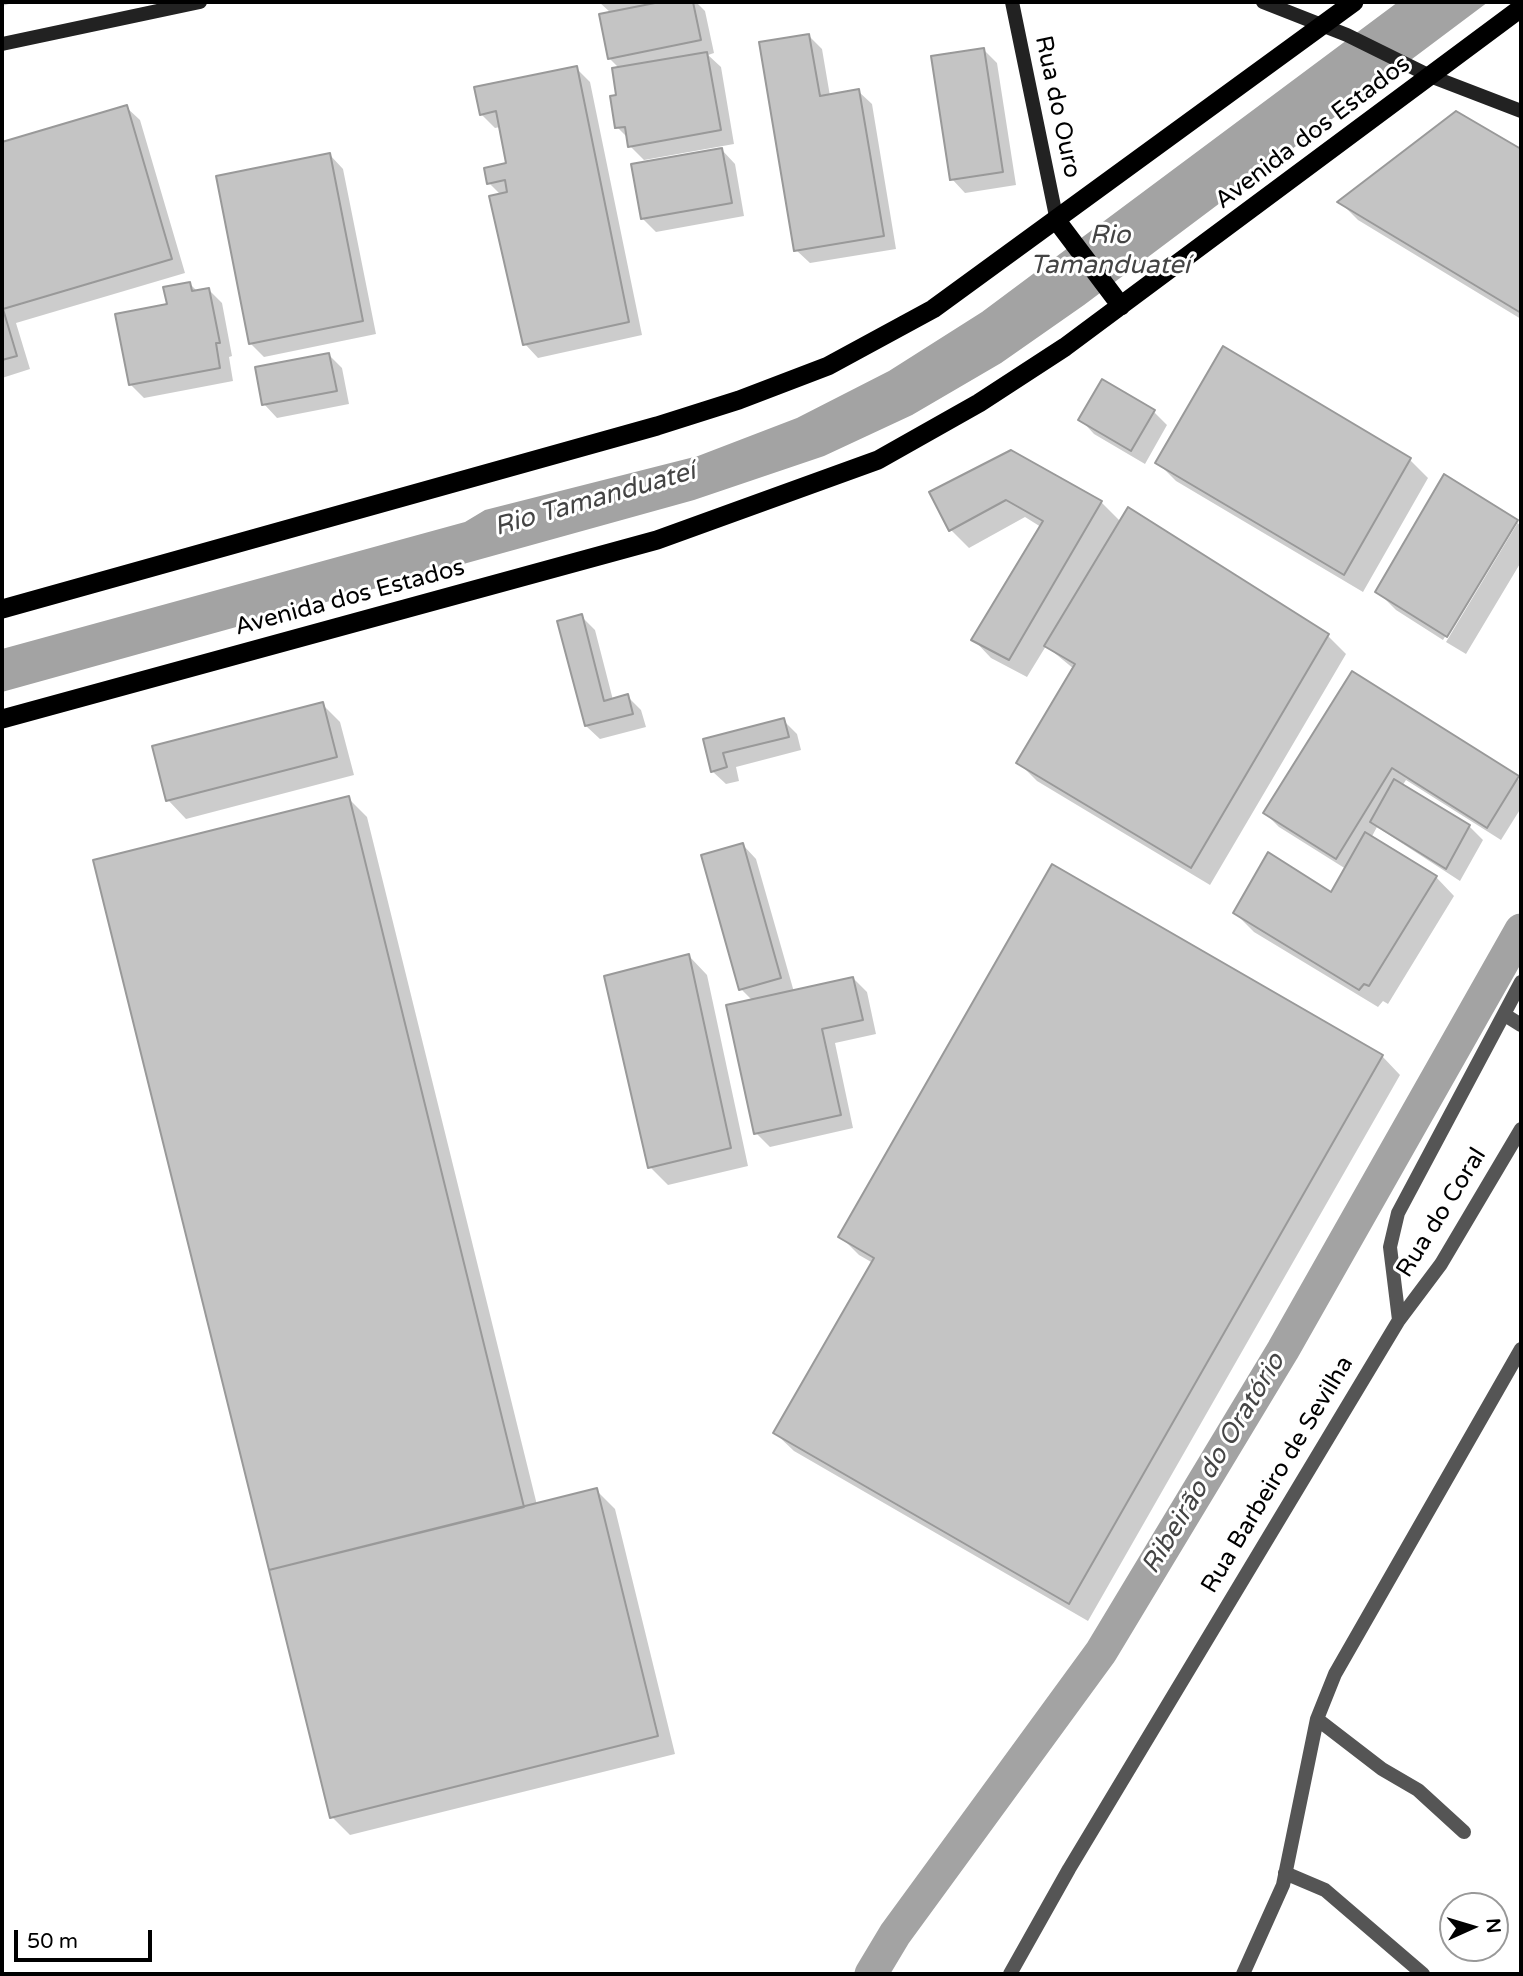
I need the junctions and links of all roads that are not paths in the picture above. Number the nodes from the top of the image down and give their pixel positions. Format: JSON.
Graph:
{"nodes":[{"id":1,"x":200,"y":2,"type":"edge"},
{"id":2,"x":1012,"y":2,"type":"edge"},
{"id":3,"x":1263,"y":2,"type":"edge"},
{"id":4,"x":1354,"y":2,"type":"edge"},
{"id":5,"x":1521,"y":8,"type":"edge"},
{"id":6,"x":1323,"y":25,"type":"junction"},
{"id":7,"x":2,"y":44,"type":"edge"},
{"id":8,"x":1430,"y":76,"type":"junction"},
{"id":9,"x":1521,"y":111,"type":"edge"},
{"id":10,"x":1057,"y":220,"type":"junction"},
{"id":11,"x":1121,"y":306,"type":"junction"},
{"id":12,"x":2,"y":609,"type":"edge"},
{"id":13,"x":2,"y":719,"type":"edge"},
{"id":14,"x":1521,"y":982,"type":"edge"},
{"id":15,"x":1505,"y":1015,"type":"junction"},
{"id":16,"x":1521,"y":1025,"type":"edge"},
{"id":17,"x":1521,"y":1129,"type":"edge"},
{"id":18,"x":1399,"y":1320,"type":"junction"},
{"id":19,"x":1521,"y":1349,"type":"edge"},
{"id":20,"x":1317,"y":1719,"type":"junction"},
{"id":21,"x":1464,"y":1832,"type":"dead end"},
{"id":22,"x":1285,"y":1873,"type":"junction"},
{"id":23,"x":1010,"y":1974,"type":"edge"},
{"id":24,"x":1243,"y":1974,"type":"edge"},
{"id":25,"x":1423,"y":1974,"type":"edge"}],
"edges":[{"from":1,"to":7,"type":"main road"},
{"from":2,"to":10,"type":"main road","name":"Rua do Ouro"},
{"from":3,"to":6,"type":"main road"},
{"from":4,"to":6,"type":"highway"},
{"from":5,"to":8,"type":"highway","name":"Avenida dos Estados"},
{"from":6,"to":8,"type":"main road"},
{"from":6,"to":10,"type":"highway"},
{"from":8,"to":9,"type":"main road"},
{"from":8,"to":11,"type":"highway","name":"Avenida dos Estados"},
{"from":10,"to":11,"type":"highway"},
{"from":10,"to":12,"type":"highway"},
{"from":11,"to":13,"type":"highway","name":"Avenida dos Estados"},
{"from":14,"to":15,"type":"street"},
{"from":15,"to":16,"type":"street"},
{"from":15,"to":18,"type":"street"},
{"from":17,"to":18,"type":"street","name":"Rua do Coral"},
{"from":18,"to":23,"type":"street","name":"Rua Barbeiro de Sevilha"},
{"from":19,"to":20,"type":"street"},
{"from":20,"to":21,"type":"street"},
{"from":20,"to":22,"type":"street"},
{"from":22,"to":24,"type":"street"},
{"from":22,"to":25,"type":"street"}]}
